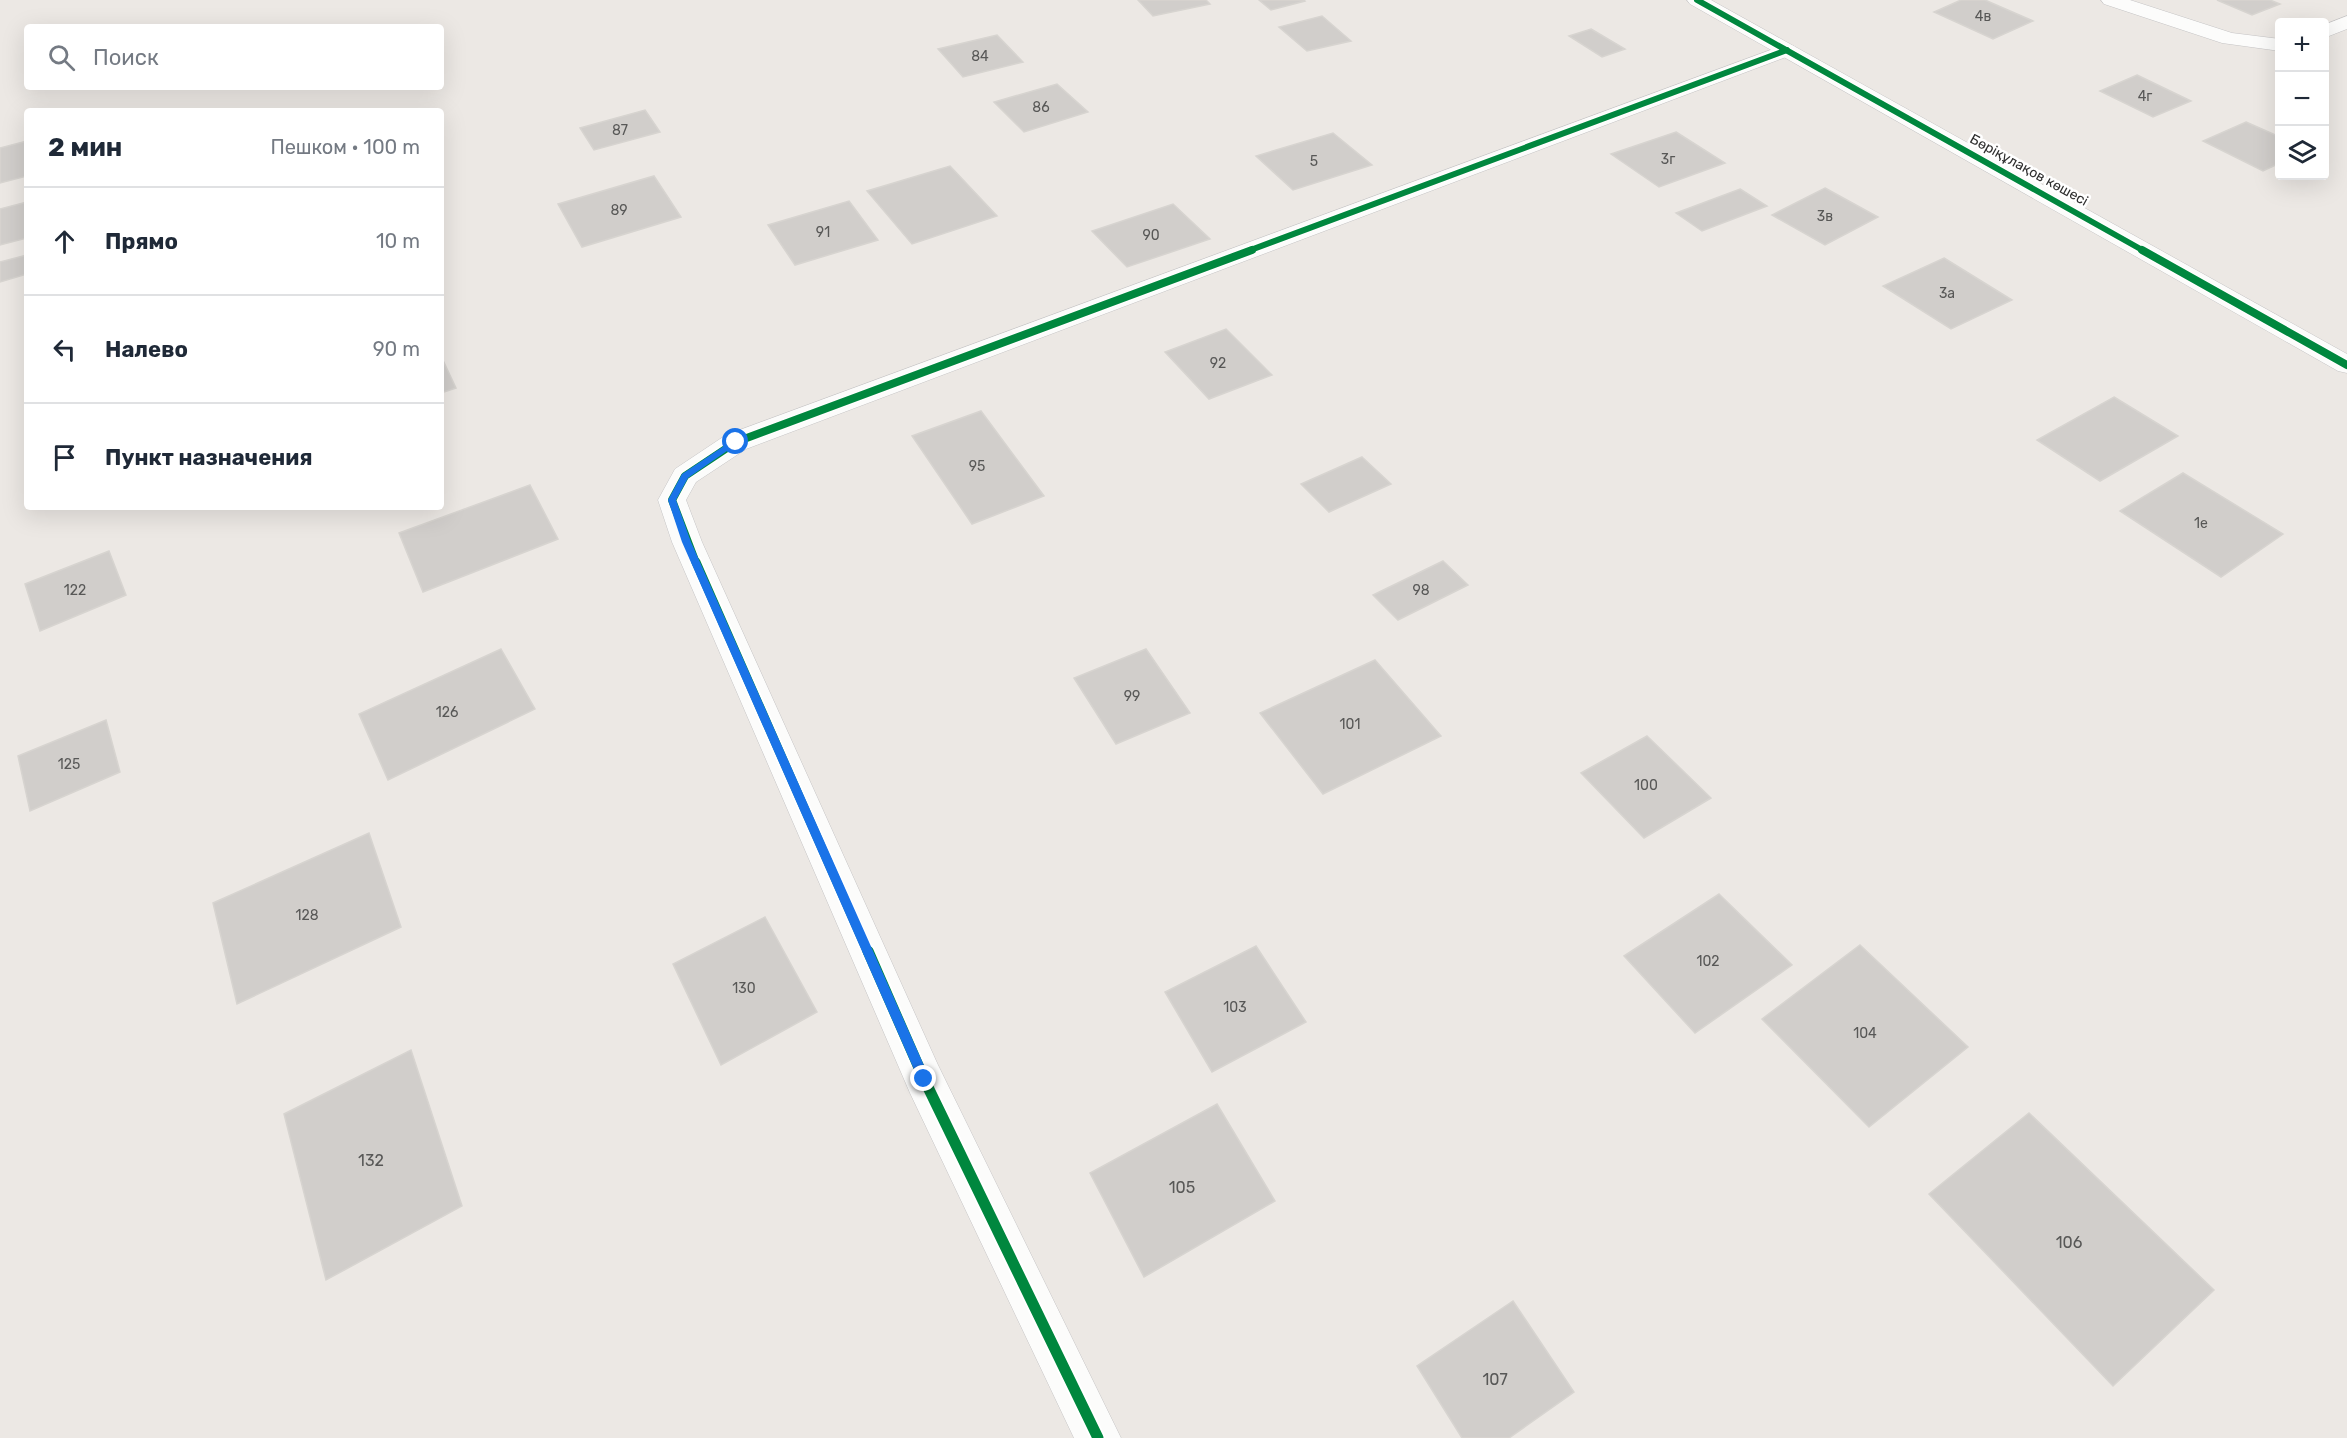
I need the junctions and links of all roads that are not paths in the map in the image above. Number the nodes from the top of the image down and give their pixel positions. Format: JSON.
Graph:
{"nodes":[{"id":1,"x":1697,"y":0,"type":"edge"},
{"id":2,"x":2111,"y":0,"type":"edge"},
{"id":3,"x":2347,"y":22,"type":"edge"},
{"id":4,"x":2329,"y":30,"type":"edge"},
{"id":5,"x":2275,"y":44,"type":"edge"},
{"id":6,"x":1787,"y":50,"type":"junction"},
{"id":7,"x":2347,"y":364,"type":"edge"},
{"id":8,"x":1098,"y":1438,"type":"edge"}],
"edges":[{"from":1,"to":6,"type":"street","name":"Бөріқұлақов көшесі"},
{"from":2,"to":5,"type":"street"},
{"from":3,"to":4,"type":"street"},
{"from":6,"to":7,"type":"street","name":"Бөріқұлақов көшесі"},
{"from":6,"to":8,"type":"street"}]}
